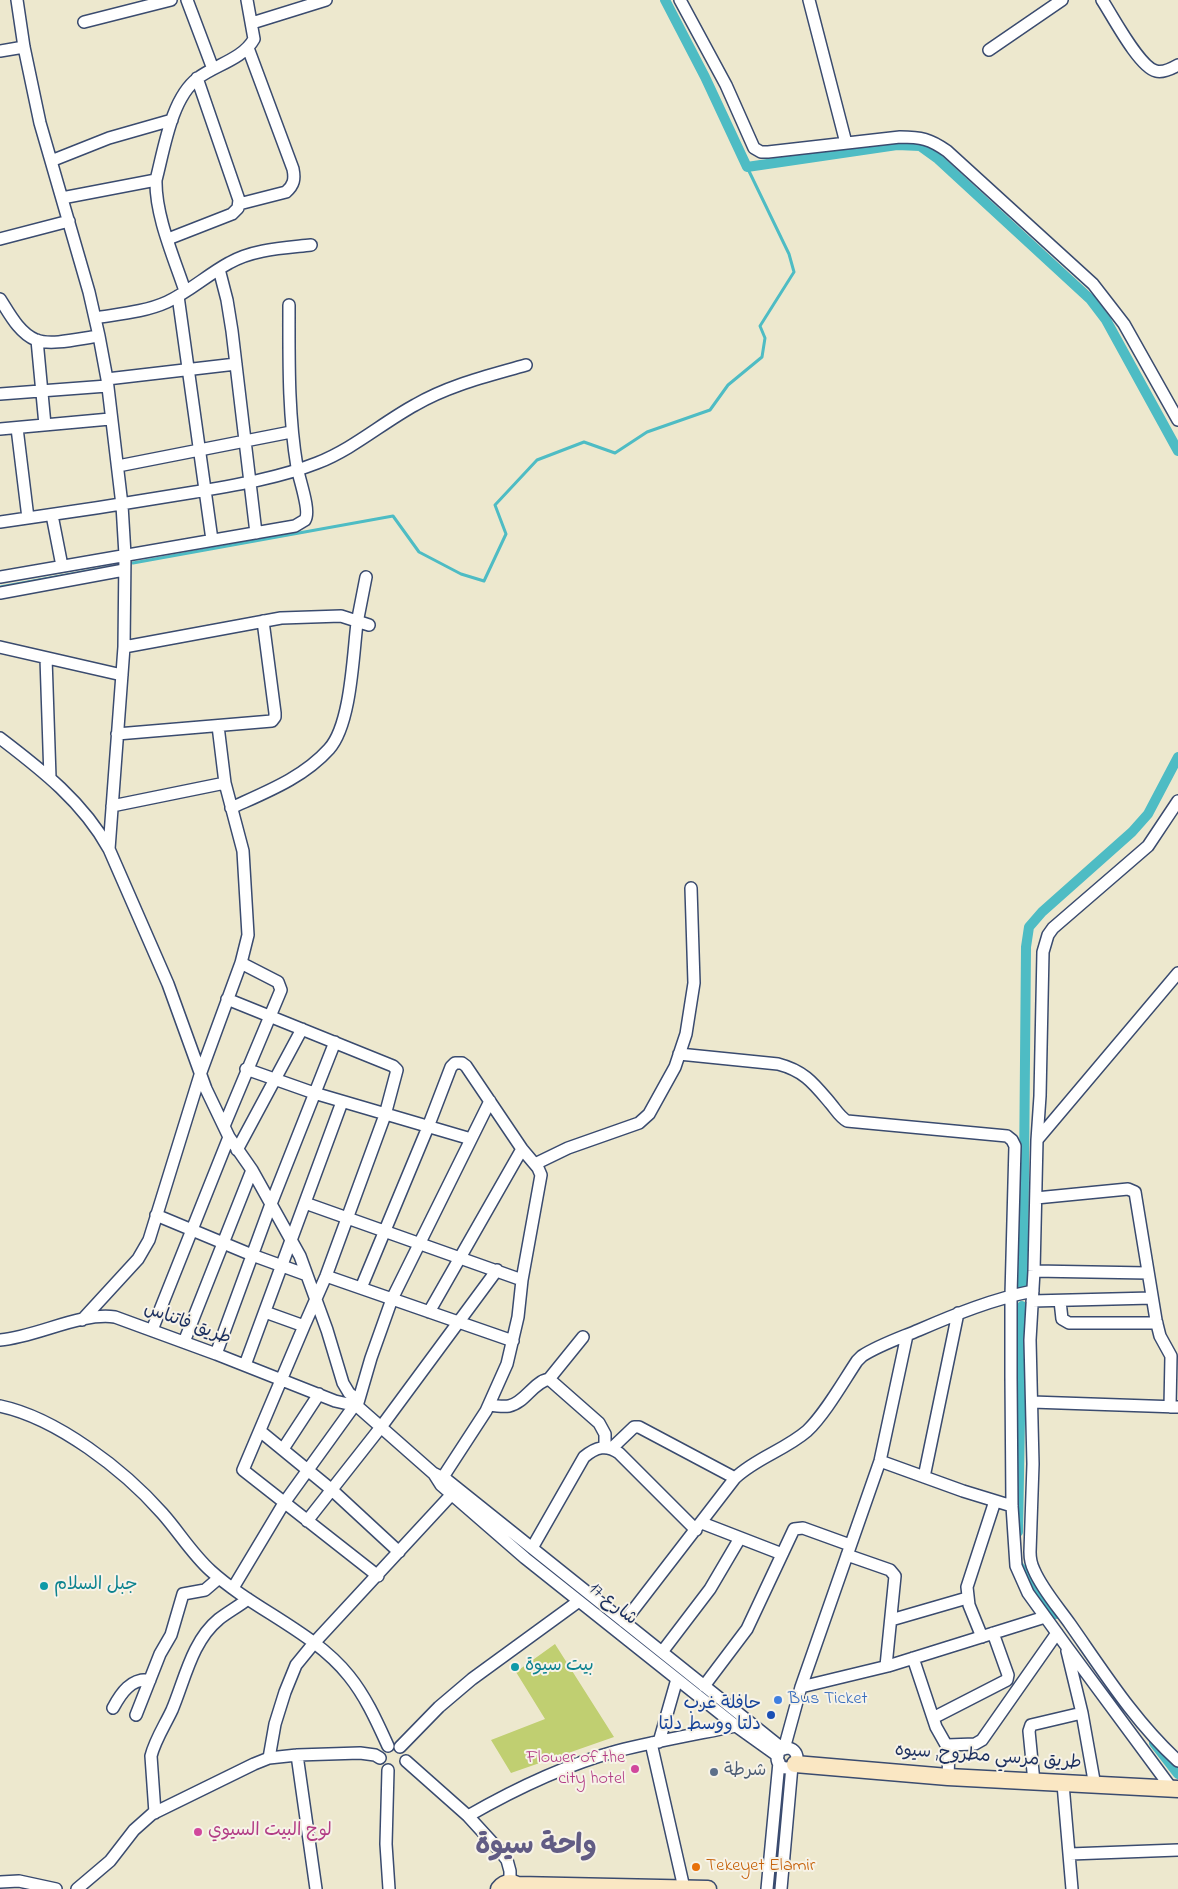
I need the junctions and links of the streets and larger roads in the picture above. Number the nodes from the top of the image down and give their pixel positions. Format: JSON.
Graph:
{"nodes":[{"id":1,"x":17,"y":0,"type":"edge"},
{"id":2,"x":171,"y":0,"type":"edge"},
{"id":3,"x":187,"y":0,"type":"edge"},
{"id":4,"x":247,"y":0,"type":"edge"},
{"id":5,"x":326,"y":0,"type":"edge"},
{"id":6,"x":680,"y":0,"type":"edge"},
{"id":7,"x":809,"y":0,"type":"edge"},
{"id":8,"x":1062,"y":0,"type":"edge"},
{"id":9,"x":1102,"y":0,"type":"edge"},
{"id":10,"x":84,"y":22,"type":"dead end"},
{"id":11,"x":252,"y":23,"type":"junction"},
{"id":12,"x":24,"y":47,"type":"junction"},
{"id":13,"x":248,"y":48,"type":"junction"},
{"id":14,"x":989,"y":50,"type":"dead end"},
{"id":15,"x":0,"y":52,"type":"edge"},
{"id":16,"x":1178,"y":66,"type":"edge"},
{"id":17,"x":213,"y":69,"type":"junction"},
{"id":18,"x":197,"y":78,"type":"junction"},
{"id":19,"x":172,"y":120,"type":"junction"},
{"id":20,"x":846,"y":143,"type":"junction"},
{"id":21,"x":51,"y":161,"type":"junction"},
{"id":22,"x":156,"y":180,"type":"junction"},
{"id":23,"x":62,"y":198,"type":"junction"},
{"id":24,"x":239,"y":204,"type":"junction"},
{"id":25,"x":68,"y":221,"type":"junction"},
{"id":26,"x":0,"y":239,"type":"edge"},
{"id":27,"x":168,"y":239,"type":"junction"},
{"id":28,"x":311,"y":245,"type":"dead end"},
{"id":29,"x":219,"y":269,"type":"junction"},
{"id":30,"x":182,"y":293,"type":"junction"},
{"id":31,"x":0,"y":299,"type":"edge"},
{"id":32,"x":289,"y":305,"type":"dead end"},
{"id":33,"x":95,"y":318,"type":"junction"},
{"id":34,"x":99,"y":336,"type":"junction"},
{"id":35,"x":36,"y":340,"type":"junction"},
{"id":36,"x":236,"y":364,"type":"junction"},
{"id":37,"x":526,"y":365,"type":"dead end"},
{"id":38,"x":188,"y":369,"type":"junction"},
{"id":39,"x":107,"y":383,"type":"junction"},
{"id":40,"x":41,"y":391,"type":"junction"},
{"id":41,"x":0,"y":394,"type":"edge"},
{"id":42,"x":110,"y":419,"type":"junction"},
{"id":43,"x":1178,"y":420,"type":"edge"},
{"id":44,"x":45,"y":425,"type":"junction"},
{"id":45,"x":17,"y":428,"type":"junction"},
{"id":46,"x":0,"y":429,"type":"edge"},
{"id":47,"x":292,"y":432,"type":"junction"},
{"id":48,"x":245,"y":440,"type":"junction"},
{"id":49,"x":198,"y":450,"type":"junction"},
{"id":50,"x":118,"y":466,"type":"junction"},
{"id":51,"x":297,"y":470,"type":"junction"},
{"id":52,"x":250,"y":481,"type":"junction"},
{"id":53,"x":204,"y":490,"type":"junction"},
{"id":54,"x":122,"y":505,"type":"junction"},
{"id":55,"x":52,"y":515,"type":"junction"},
{"id":56,"x":28,"y":518,"type":"junction"},
{"id":57,"x":0,"y":522,"type":"edge"},
{"id":58,"x":256,"y":533,"type":"junction"},
{"id":59,"x":212,"y":540,"type":"junction"},
{"id":60,"x":125,"y":555,"type":"junction"},
{"id":61,"x":62,"y":566,"type":"junction"},
{"id":62,"x":124,"y":570,"type":"junction"},
{"id":63,"x":0,"y":577,"type":"edge"},
{"id":64,"x":366,"y":577,"type":"dead end"},
{"id":65,"x":0,"y":593,"type":"edge"},
{"id":66,"x":263,"y":621,"type":"junction"},
{"id":67,"x":363,"y":623,"type":"junction"},
{"id":68,"x":0,"y":647,"type":"edge"},
{"id":69,"x":124,"y":647,"type":"junction"},
{"id":70,"x":46,"y":658,"type":"junction"},
{"id":71,"x":122,"y":675,"type":"junction"},
{"id":72,"x":218,"y":726,"type":"junction"},
{"id":73,"x":117,"y":734,"type":"junction"},
{"id":74,"x":0,"y":738,"type":"edge"},
{"id":75,"x":50,"y":778,"type":"junction"},
{"id":76,"x":225,"y":783,"type":"junction"},
{"id":77,"x":1178,"y":801,"type":"edge"},
{"id":78,"x":112,"y":806,"type":"junction"},
{"id":79,"x":231,"y":808,"type":"junction"},
{"id":80,"x":109,"y":849,"type":"junction"},
{"id":81,"x":691,"y":888,"type":"dead end"},
{"id":82,"x":241,"y":963,"type":"junction"},
{"id":83,"x":1178,"y":973,"type":"edge"},
{"id":84,"x":227,"y":999,"type":"junction"},
{"id":85,"x":270,"y":1016,"type":"junction"},
{"id":86,"x":302,"y":1029,"type":"junction"},
{"id":87,"x":335,"y":1042,"type":"junction"},
{"id":88,"x":680,"y":1054,"type":"junction"},
{"id":89,"x":246,"y":1069,"type":"junction"},
{"id":90,"x":201,"y":1072,"type":"junction"},
{"id":91,"x":275,"y":1080,"type":"junction"},
{"id":92,"x":314,"y":1093,"type":"junction"},
{"id":93,"x":490,"y":1101,"type":"junction"},
{"id":94,"x":342,"y":1102,"type":"junction"},
{"id":95,"x":385,"y":1115,"type":"junction"},
{"id":96,"x":224,"y":1126,"type":"junction"},
{"id":97,"x":428,"y":1127,"type":"junction"},
{"id":98,"x":229,"y":1137,"type":"junction"},
{"id":99,"x":471,"y":1139,"type":"junction"},
{"id":100,"x":1037,"y":1140,"type":"junction"},
{"id":101,"x":522,"y":1149,"type":"junction"},
{"id":102,"x":237,"y":1150,"type":"junction"},
{"id":103,"x":535,"y":1164,"type":"junction"},
{"id":104,"x":252,"y":1170,"type":"junction"},
{"id":105,"x":1036,"y":1198,"type":"junction"},
{"id":106,"x":304,"y":1203,"type":"junction"},
{"id":107,"x":271,"y":1204,"type":"junction"},
{"id":108,"x":156,"y":1215,"type":"junction"},
{"id":109,"x":347,"y":1218,"type":"junction"},
{"id":110,"x":192,"y":1230,"type":"junction"},
{"id":111,"x":384,"y":1231,"type":"junction"},
{"id":112,"x":291,"y":1238,"type":"junction"},
{"id":113,"x":420,"y":1242,"type":"junction"},
{"id":114,"x":223,"y":1243,"type":"junction"},
{"id":115,"x":252,"y":1255,"type":"junction"},
{"id":116,"x":461,"y":1257,"type":"junction"},
{"id":117,"x":281,"y":1266,"type":"junction"},
{"id":118,"x":497,"y":1270,"type":"junction"},
{"id":119,"x":1034,"y":1270,"type":"junction"},
{"id":120,"x":1148,"y":1273,"type":"junction"},
{"id":121,"x":307,"y":1275,"type":"junction"},
{"id":122,"x":326,"y":1276,"type":"junction"},
{"id":123,"x":522,"y":1280,"type":"junction"},
{"id":124,"x":361,"y":1288,"type":"junction"},
{"id":125,"x":1011,"y":1295,"type":"junction"},
{"id":126,"x":1032,"y":1296,"type":"junction"},
{"id":127,"x":1152,"y":1298,"type":"junction"},
{"id":128,"x":392,"y":1299,"type":"junction"},
{"id":129,"x":316,"y":1300,"type":"junction"},
{"id":130,"x":1060,"y":1301,"type":"junction"},
{"id":131,"x":265,"y":1312,"type":"junction"},
{"id":132,"x":429,"y":1312,"type":"junction"},
{"id":133,"x":958,"y":1313,"type":"junction"},
{"id":134,"x":82,"y":1320,"type":"junction"},
{"id":135,"x":459,"y":1322,"type":"junction"},
{"id":136,"x":1157,"y":1323,"type":"junction"},
{"id":137,"x":304,"y":1326,"type":"junction"},
{"id":138,"x":152,"y":1330,"type":"junction"},
{"id":139,"x":906,"y":1335,"type":"junction"},
{"id":140,"x":583,"y":1337,"type":"dead end"},
{"id":141,"x":0,"y":1340,"type":"edge"},
{"id":142,"x":513,"y":1341,"type":"junction"},
{"id":143,"x":184,"y":1342,"type":"junction"},
{"id":144,"x":216,"y":1354,"type":"junction"},
{"id":145,"x":245,"y":1365,"type":"junction"},
{"id":146,"x":282,"y":1379,"type":"junction"},
{"id":147,"x":549,"y":1379,"type":"junction"},
{"id":148,"x":319,"y":1394,"type":"junction"},
{"id":149,"x":1032,"y":1402,"type":"junction"},
{"id":150,"x":356,"y":1404,"type":"junction"},
{"id":151,"x":489,"y":1405,"type":"junction"},
{"id":152,"x":0,"y":1406,"type":"edge"},
{"id":153,"x":1174,"y":1407,"type":"edge"},
{"id":154,"x":381,"y":1427,"type":"junction"},
{"id":155,"x":260,"y":1431,"type":"junction"},
{"id":156,"x":608,"y":1448,"type":"junction"},
{"id":157,"x":283,"y":1449,"type":"junction"},
{"id":158,"x":880,"y":1461,"type":"junction"},
{"id":159,"x":307,"y":1469,"type":"junction"},
{"id":160,"x":438,"y":1475,"type":"junction"},
{"id":161,"x":924,"y":1477,"type":"junction"},
{"id":162,"x":735,"y":1478,"type":"junction"},
{"id":163,"x":332,"y":1490,"type":"junction"},
{"id":164,"x":452,"y":1494,"type":"junction"},
{"id":165,"x":995,"y":1501,"type":"junction"},
{"id":166,"x":284,"y":1503,"type":"junction"},
{"id":167,"x":1012,"y":1506,"type":"junction"},
{"id":168,"x":307,"y":1520,"type":"junction"},
{"id":169,"x":699,"y":1527,"type":"junction"},
{"id":170,"x":740,"y":1538,"type":"junction"},
{"id":171,"x":532,"y":1548,"type":"junction"},
{"id":172,"x":848,"y":1550,"type":"junction"},
{"id":173,"x":400,"y":1552,"type":"junction"},
{"id":174,"x":782,"y":1554,"type":"junction"},
{"id":175,"x":378,"y":1576,"type":"junction"},
{"id":176,"x":219,"y":1578,"type":"junction"},
{"id":177,"x":233,"y":1588,"type":"junction"},
{"id":178,"x":967,"y":1598,"type":"junction"},
{"id":179,"x":248,"y":1599,"type":"junction"},
{"id":180,"x":579,"y":1601,"type":"junction"},
{"id":181,"x":1045,"y":1617,"type":"junction"},
{"id":182,"x":891,"y":1620,"type":"junction"},
{"id":183,"x":624,"y":1622,"type":"junction"},
{"id":184,"x":1057,"y":1633,"type":"junction"},
{"id":185,"x":987,"y":1635,"type":"junction"},
{"id":186,"x":314,"y":1643,"type":"junction"},
{"id":187,"x":1066,"y":1647,"type":"junction"},
{"id":188,"x":662,"y":1652,"type":"junction"},
{"id":189,"x":160,"y":1654,"type":"junction"},
{"id":190,"x":913,"y":1658,"type":"junction"},
{"id":191,"x":148,"y":1660,"type":"dead end"},
{"id":192,"x":886,"y":1666,"type":"junction"},
{"id":193,"x":677,"y":1679,"type":"junction"},
{"id":194,"x":150,"y":1680,"type":"junction"},
{"id":195,"x":704,"y":1686,"type":"junction"},
{"id":196,"x":801,"y":1687,"type":"junction"},
{"id":197,"x":113,"y":1708,"type":"dead end"},
{"id":198,"x":1082,"y":1713,"type":"junction"},
{"id":199,"x":136,"y":1715,"type":"dead end"},
{"id":200,"x":933,"y":1718,"type":"junction"},
{"id":201,"x":736,"y":1726,"type":"junction"},
{"id":202,"x":655,"y":1742,"type":"junction"},
{"id":203,"x":947,"y":1745,"type":"junction"},
{"id":204,"x":388,"y":1746,"type":"junction"},
{"id":205,"x":400,"y":1747,"type":"junction"},
{"id":206,"x":781,"y":1754,"type":"junction"},
{"id":207,"x":297,"y":1755,"type":"junction"},
{"id":208,"x":268,"y":1758,"type":"junction"},
{"id":209,"x":380,"y":1758,"type":"junction"},
{"id":210,"x":1178,"y":1761,"type":"edge"},
{"id":211,"x":406,"y":1762,"type":"junction"},
{"id":212,"x":794,"y":1765,"type":"junction"},
{"id":213,"x":388,"y":1770,"type":"junction"},
{"id":214,"x":948,"y":1777,"type":"junction"},
{"id":215,"x":1034,"y":1782,"type":"junction"},
{"id":216,"x":1064,"y":1784,"type":"junction"},
{"id":217,"x":1095,"y":1786,"type":"junction"},
{"id":218,"x":1175,"y":1789,"type":"edge"},
{"id":219,"x":155,"y":1812,"type":"junction"},
{"id":220,"x":468,"y":1816,"type":"junction"},
{"id":221,"x":772,"y":1832,"type":"junction"},
{"id":222,"x":786,"y":1834,"type":"junction"},
{"id":223,"x":1178,"y":1850,"type":"edge"},
{"id":224,"x":1070,"y":1854,"type":"junction"},
{"id":225,"x":0,"y":1882,"type":"edge"},
{"id":226,"x":512,"y":1886,"type":"edge"},
{"id":227,"x":684,"y":1888,"type":"edge"},
{"id":228,"x":56,"y":1889,"type":"edge"},
{"id":229,"x":77,"y":1889,"type":"edge"},
{"id":230,"x":316,"y":1889,"type":"edge"},
{"id":231,"x":388,"y":1889,"type":"edge"},
{"id":232,"x":708,"y":1889,"type":"edge"},
{"id":233,"x":767,"y":1889,"type":"edge"},
{"id":234,"x":781,"y":1889,"type":"edge"},
{"id":235,"x":1072,"y":1889,"type":"edge"}],
"edges":[{"from":1,"to":12,"type":"street"},
{"from":2,"to":10,"type":"street"},
{"from":3,"to":17,"type":"street"},
{"from":4,"to":11,"type":"street"},
{"from":5,"to":11,"type":"street"},
{"from":6,"to":20,"type":"street"},
{"from":7,"to":20,"type":"street"},
{"from":8,"to":14,"type":"street"},
{"from":9,"to":16,"type":"street"},
{"from":11,"to":13,"type":"street"},
{"from":12,"to":15,"type":"street"},
{"from":12,"to":21,"type":"street"},
{"from":13,"to":17,"type":"street"},
{"from":13,"to":24,"type":"street"},
{"from":17,"to":18,"type":"street"},
{"from":18,"to":19,"type":"street"},
{"from":18,"to":24,"type":"street"},
{"from":19,"to":21,"type":"street"},
{"from":19,"to":22,"type":"street"},
{"from":20,"to":43,"type":"street"},
{"from":21,"to":23,"type":"street"},
{"from":22,"to":23,"type":"street"},
{"from":22,"to":27,"type":"street"},
{"from":23,"to":25,"type":"street"},
{"from":24,"to":27,"type":"street"},
{"from":25,"to":26,"type":"street"},
{"from":25,"to":33,"type":"street"},
{"from":27,"to":30,"type":"street"},
{"from":28,"to":29,"type":"street"},
{"from":29,"to":30,"type":"street"},
{"from":29,"to":36,"type":"street"},
{"from":30,"to":33,"type":"street"},
{"from":30,"to":38,"type":"street"},
{"from":31,"to":35,"type":"street"},
{"from":32,"to":47,"type":"street"},
{"from":33,"to":34,"type":"street"},
{"from":34,"to":35,"type":"street"},
{"from":34,"to":39,"type":"street"},
{"from":35,"to":40,"type":"street"},
{"from":36,"to":38,"type":"street"},
{"from":36,"to":48,"type":"street"},
{"from":37,"to":51,"type":"street"},
{"from":38,"to":39,"type":"street"},
{"from":38,"to":49,"type":"street"},
{"from":39,"to":40,"type":"street"},
{"from":39,"to":42,"type":"street"},
{"from":40,"to":41,"type":"street"},
{"from":40,"to":44,"type":"street"},
{"from":42,"to":44,"type":"street"},
{"from":42,"to":50,"type":"street"},
{"from":44,"to":45,"type":"street"},
{"from":45,"to":46,"type":"street"},
{"from":45,"to":56,"type":"street"},
{"from":47,"to":48,"type":"street"},
{"from":47,"to":51,"type":"street"},
{"from":48,"to":49,"type":"street"},
{"from":48,"to":52,"type":"street"},
{"from":49,"to":50,"type":"street"},
{"from":49,"to":53,"type":"street"},
{"from":50,"to":54,"type":"street"},
{"from":51,"to":52,"type":"street"},
{"from":51,"to":58,"type":"street"},
{"from":52,"to":53,"type":"street"},
{"from":52,"to":58,"type":"street"},
{"from":53,"to":54,"type":"street"},
{"from":53,"to":59,"type":"street"},
{"from":54,"to":55,"type":"street"},
{"from":54,"to":60,"type":"street"},
{"from":55,"to":56,"type":"street"},
{"from":55,"to":61,"type":"street"},
{"from":56,"to":57,"type":"street"},
{"from":58,"to":59,"type":"street"},
{"from":59,"to":60,"type":"street"},
{"from":60,"to":61,"type":"street"},
{"from":60,"to":62,"type":"street"},
{"from":61,"to":63,"type":"street"},
{"from":62,"to":65,"type":"street"},
{"from":62,"to":69,"type":"street"},
{"from":64,"to":67,"type":"street"},
{"from":66,"to":67,"type":"street"},
{"from":66,"to":69,"type":"street"},
{"from":66,"to":72,"type":"street"},
{"from":67,"to":79,"type":"street"},
{"from":68,"to":70,"type":"street"},
{"from":69,"to":71,"type":"street"},
{"from":70,"to":71,"type":"street"},
{"from":70,"to":75,"type":"street"},
{"from":71,"to":73,"type":"street"},
{"from":72,"to":73,"type":"street"},
{"from":72,"to":76,"type":"street"},
{"from":73,"to":78,"type":"street"},
{"from":74,"to":75,"type":"street"},
{"from":75,"to":80,"type":"street"},
{"from":76,"to":78,"type":"street"},
{"from":76,"to":79,"type":"street"},
{"from":77,"to":100,"type":"street"},
{"from":78,"to":80,"type":"street"},
{"from":79,"to":82,"type":"street"},
{"from":80,"to":90,"type":"street"},
{"from":81,"to":88,"type":"street"},
{"from":82,"to":84,"type":"street"},
{"from":82,"to":85,"type":"street"},
{"from":83,"to":100,"type":"street"},
{"from":84,"to":85,"type":"street"},
{"from":84,"to":90,"type":"street"},
{"from":85,"to":86,"type":"street"},
{"from":85,"to":89,"type":"street"},
{"from":86,"to":87,"type":"street"},
{"from":86,"to":91,"type":"street"},
{"from":87,"to":92,"type":"street"},
{"from":87,"to":95,"type":"street"},
{"from":88,"to":103,"type":"street"},
{"from":88,"to":125,"type":"street"},
{"from":89,"to":91,"type":"street"},
{"from":89,"to":96,"type":"street"},
{"from":90,"to":96,"type":"street"},
{"from":90,"to":108,"type":"street"},
{"from":91,"to":92,"type":"street"},
{"from":91,"to":102,"type":"street"},
{"from":92,"to":94,"type":"street"},
{"from":92,"to":107,"type":"street"},
{"from":93,"to":97,"type":"street"},
{"from":93,"to":99,"type":"street"},
{"from":93,"to":101,"type":"street"},
{"from":94,"to":95,"type":"street"},
{"from":94,"to":106,"type":"street"},
{"from":95,"to":97,"type":"street"},
{"from":95,"to":109,"type":"street"},
{"from":96,"to":98,"type":"street"},
{"from":97,"to":99,"type":"street"},
{"from":97,"to":111,"type":"street"},
{"from":98,"to":102,"type":"street"},
{"from":98,"to":110,"type":"street"},
{"from":99,"to":113,"type":"street"},
{"from":100,"to":105,"type":"street"},
{"from":101,"to":103,"type":"street"},
{"from":101,"to":116,"type":"street"},
{"from":102,"to":104,"type":"street"},
{"from":103,"to":123,"type":"street"},
{"from":104,"to":107,"type":"street"},
{"from":104,"to":114,"type":"street"},
{"from":105,"to":119,"type":"street"},
{"from":105,"to":120,"type":"street"},
{"from":106,"to":109,"type":"street"},
{"from":106,"to":112,"type":"street"},
{"from":107,"to":112,"type":"street"},
{"from":107,"to":115,"type":"street"},
{"from":108,"to":110,"type":"street"},
{"from":108,"to":134,"type":"street"},
{"from":109,"to":111,"type":"street"},
{"from":109,"to":122,"type":"street"},
{"from":110,"to":114,"type":"street"},
{"from":110,"to":138,"type":"street"},
{"from":111,"to":113,"type":"street"},
{"from":111,"to":124,"type":"street"},
{"from":112,"to":117,"type":"street"},
{"from":112,"to":121,"type":"street"},
{"from":113,"to":116,"type":"street"},
{"from":113,"to":128,"type":"street"},
{"from":114,"to":115,"type":"street"},
{"from":114,"to":143,"type":"street"},
{"from":115,"to":117,"type":"street"},
{"from":115,"to":144,"type":"street"},
{"from":116,"to":118,"type":"street"},
{"from":116,"to":132,"type":"street"},
{"from":117,"to":121,"type":"street"},
{"from":117,"to":131,"type":"street"},
{"from":118,"to":123,"type":"street"},
{"from":118,"to":135,"type":"street"},
{"from":119,"to":120,"type":"street"},
{"from":119,"to":126,"type":"street"},
{"from":120,"to":127,"type":"street"},
{"from":121,"to":129,"type":"street"},
{"from":122,"to":124,"type":"street"},
{"from":122,"to":129,"type":"street"},
{"from":123,"to":142,"type":"street"},
{"from":124,"to":128,"type":"street"},
{"from":125,"to":126,"type":"street"},
{"from":125,"to":133,"type":"street"},
{"from":125,"to":167,"type":"street"},
{"from":126,"to":130,"type":"street"},
{"from":126,"to":149,"type":"street"},
{"from":127,"to":130,"type":"street"},
{"from":127,"to":136,"type":"street"},
{"from":128,"to":132,"type":"street"},
{"from":128,"to":150,"type":"street"},
{"from":129,"to":137,"type":"street"},
{"from":129,"to":150,"type":"street"},
{"from":130,"to":136,"type":"street"},
{"from":131,"to":137,"type":"street"},
{"from":131,"to":145,"type":"street"},
{"from":132,"to":135,"type":"street"},
{"from":133,"to":139,"type":"street"},
{"from":133,"to":161,"type":"street"},
{"from":134,"to":138,"type":"street","name":"طريق فاتناس"},
{"from":134,"to":141,"type":"street","name":"طريق فاتناس"},
{"from":135,"to":142,"type":"street"},
{"from":135,"to":154,"type":"street"},
{"from":136,"to":153,"type":"street"},
{"from":137,"to":146,"type":"street"},
{"from":138,"to":143,"type":"street","name":"طريق فاتناس"},
{"from":139,"to":158,"type":"street"},
{"from":139,"to":162,"type":"street"},
{"from":140,"to":147,"type":"street"},
{"from":142,"to":151,"type":"street"},
{"from":143,"to":144,"type":"street","name":"طريق فاتناس"},
{"from":144,"to":145,"type":"street","name":"طريق فاتناس"},
{"from":145,"to":146,"type":"street","name":"طريق فاتناس"},
{"from":146,"to":148,"type":"street","name":"طريق فاتناس"},
{"from":146,"to":155,"type":"street"},
{"from":147,"to":151,"type":"street"},
{"from":147,"to":156,"type":"street"},
{"from":148,"to":150,"type":"street","name":"طريق فاتناس"},
{"from":148,"to":157,"type":"street"},
{"from":149,"to":153,"type":"street"},
{"from":149,"to":210,"type":"street"},
{"from":150,"to":154,"type":"street","name":"شارع 17"},
{"from":150,"to":159,"type":"street"},
{"from":151,"to":160,"type":"street"},
{"from":152,"to":176,"type":"street"},
{"from":154,"to":160,"type":"street","name":"شارع 17"},
{"from":154,"to":163,"type":"street"},
{"from":155,"to":157,"type":"street"},
{"from":155,"to":166,"type":"street"},
{"from":156,"to":162,"type":"street"},
{"from":156,"to":169,"type":"street"},
{"from":156,"to":171,"type":"street"},
{"from":157,"to":159,"type":"street"},
{"from":158,"to":161,"type":"street"},
{"from":158,"to":172,"type":"street"},
{"from":159,"to":163,"type":"street"},
{"from":159,"to":166,"type":"street"},
{"from":160,"to":164,"type":"street","name":"شارع 17"},
{"from":160,"to":171,"type":"street","name":"شارع 17"},
{"from":161,"to":165,"type":"street"},
{"from":162,"to":169,"type":"street"},
{"from":163,"to":168,"type":"street"},
{"from":163,"to":173,"type":"street"},
{"from":164,"to":173,"type":"street"},
{"from":164,"to":180,"type":"street","name":"شارع 17"},
{"from":165,"to":167,"type":"street"},
{"from":165,"to":178,"type":"street"},
{"from":166,"to":168,"type":"street"},
{"from":166,"to":177,"type":"street"},
{"from":167,"to":181,"type":"street"},
{"from":168,"to":175,"type":"street"},
{"from":169,"to":170,"type":"street"},
{"from":169,"to":183,"type":"street"},
{"from":170,"to":174,"type":"street"},
{"from":170,"to":188,"type":"street"},
{"from":171,"to":183,"type":"street","name":"شارع 17"},
{"from":172,"to":174,"type":"street"},
{"from":172,"to":182,"type":"street"},
{"from":172,"to":196,"type":"street"},
{"from":173,"to":175,"type":"street"},
{"from":174,"to":195,"type":"street"},
{"from":175,"to":186,"type":"street"},
{"from":176,"to":177,"type":"street"},
{"from":176,"to":189,"type":"street"},
{"from":177,"to":179,"type":"street"},
{"from":178,"to":182,"type":"street"},
{"from":178,"to":185,"type":"street"},
{"from":179,"to":186,"type":"street"},
{"from":179,"to":219,"type":"street"},
{"from":180,"to":193,"type":"street","name":"شارع 17"},
{"from":180,"to":205,"type":"street"},
{"from":181,"to":184,"type":"street"},
{"from":181,"to":185,"type":"street"},
{"from":182,"to":192,"type":"street"},
{"from":183,"to":188,"type":"street","name":"شارع 17"},
{"from":184,"to":187,"type":"street"},
{"from":184,"to":203,"type":"street"},
{"from":185,"to":190,"type":"street"},
{"from":185,"to":200,"type":"street"},
{"from":186,"to":204,"type":"street"},
{"from":186,"to":208,"type":"street"},
{"from":187,"to":198,"type":"street"},
{"from":187,"to":218,"type":"street"},
{"from":188,"to":195,"type":"street","name":"شارع 17"},
{"from":189,"to":191,"type":"street"},
{"from":189,"to":194,"type":"street"},
{"from":190,"to":192,"type":"street"},
{"from":190,"to":200,"type":"street"},
{"from":192,"to":196,"type":"street"},
{"from":193,"to":201,"type":"street","name":"شارع 17"},
{"from":193,"to":202,"type":"street"},
{"from":194,"to":197,"type":"street"},
{"from":194,"to":199,"type":"street"},
{"from":195,"to":206,"type":"street","name":"شارع 17"},
{"from":196,"to":206,"type":"street"},
{"from":198,"to":215,"type":"street"},
{"from":198,"to":217,"type":"street"},
{"from":200,"to":203,"type":"street"},
{"from":201,"to":202,"type":"street"},
{"from":201,"to":206,"type":"street","name":"شارع 17"},
{"from":202,"to":220,"type":"street"},
{"from":202,"to":227,"type":"street"},
{"from":203,"to":214,"type":"street"},
{"from":204,"to":205,"type":"street"},
{"from":204,"to":209,"type":"street"},
{"from":205,"to":211,"type":"street"},
{"from":206,"to":212,"type":"street"},
{"from":206,"to":212,"type":"street"},
{"from":206,"to":221,"type":"street"},
{"from":207,"to":208,"type":"street"},
{"from":207,"to":209,"type":"street"},
{"from":207,"to":230,"type":"street"},
{"from":208,"to":219,"type":"street"},
{"from":209,"to":213,"type":"street"},
{"from":211,"to":213,"type":"street"},
{"from":211,"to":220,"type":"street"},
{"from":212,"to":214,"type":"street","name":"طريق مرسي مطروح, سيوه"},
{"from":212,"to":222,"type":"street"},
{"from":213,"to":231,"type":"street"},
{"from":214,"to":215,"type":"street","name":"طريق مرسي مطروح, سيوه"},
{"from":215,"to":216,"type":"street","name":"طريق مرسي مطروح, سيوه"},
{"from":216,"to":217,"type":"street","name":"طريق مرسي مطروح, سيوه"},
{"from":216,"to":224,"type":"street"},
{"from":217,"to":218,"type":"street","name":"طريق مرسي مطروح, سيوه"},
{"from":219,"to":229,"type":"street"},
{"from":220,"to":226,"type":"street"},
{"from":221,"to":222,"type":"street"},
{"from":221,"to":233,"type":"street"},
{"from":222,"to":234,"type":"street"},
{"from":223,"to":224,"type":"street"},
{"from":224,"to":235,"type":"street"},
{"from":225,"to":228,"type":"street"},
{"from":226,"to":227,"type":"street"},
{"from":227,"to":232,"type":"street"}]}
